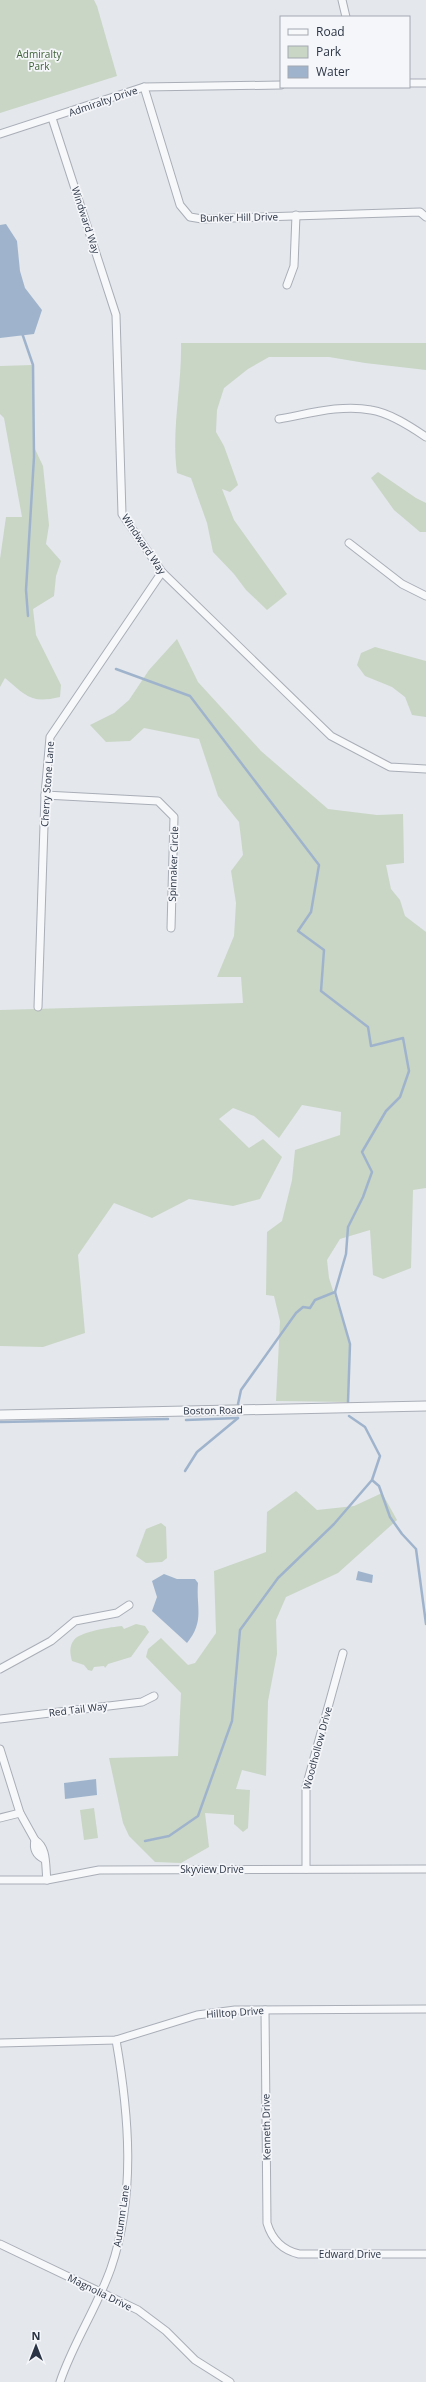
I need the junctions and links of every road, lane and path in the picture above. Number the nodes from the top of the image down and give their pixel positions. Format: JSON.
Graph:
{"nodes":[{"id":1,"x":342,"y":0,"type":"edge"},
{"id":2,"x":346,"y":16,"type":"edge"},
{"id":3,"x":410,"y":83,"type":"edge"},
{"id":4,"x":426,"y":83,"type":"edge"},
{"id":5,"x":280,"y":85,"type":"edge"},
{"id":6,"x":144,"y":87,"type":"junction"},
{"id":7,"x":52,"y":118,"type":"junction"},
{"id":8,"x":0,"y":134,"type":"edge"},
{"id":9,"x":296,"y":215,"type":"junction"},
{"id":10,"x":426,"y":216,"type":"edge"},
{"id":11,"x":287,"y":285,"type":"dead end"},
{"id":12,"x":279,"y":419,"type":"dead end"},
{"id":13,"x":426,"y":437,"type":"edge"},
{"id":14,"x":349,"y":542,"type":"dead end"},
{"id":15,"x":162,"y":572,"type":"junction"},
{"id":16,"x":426,"y":596,"type":"edge"},
{"id":17,"x":426,"y":770,"type":"edge"},
{"id":18,"x":45,"y":796,"type":"junction"},
{"id":19,"x":171,"y":928,"type":"dead end"},
{"id":20,"x":38,"y":1007,"type":"dead end"},
{"id":21,"x":426,"y":1406,"type":"edge"},
{"id":22,"x":0,"y":1415,"type":"edge"},
{"id":23,"x":129,"y":1605,"type":"dead end"},
{"id":24,"x":343,"y":1653,"type":"dead end"},
{"id":25,"x":0,"y":1669,"type":"edge"},
{"id":26,"x":154,"y":1696,"type":"dead end"},
{"id":27,"x":0,"y":1719,"type":"edge"},
{"id":28,"x":0,"y":1750,"type":"edge"},
{"id":29,"x":20,"y":1813,"type":"junction"},
{"id":30,"x":0,"y":1818,"type":"edge"},
{"id":31,"x":306,"y":1869,"type":"junction"},
{"id":32,"x":426,"y":1869,"type":"edge"},
{"id":33,"x":0,"y":1880,"type":"edge"},
{"id":34,"x":47,"y":1880,"type":"junction"},
{"id":35,"x":426,"y":2009,"type":"edge"},
{"id":36,"x":265,"y":2010,"type":"junction"},
{"id":37,"x":116,"y":2040,"type":"junction"},
{"id":38,"x":0,"y":2043,"type":"edge"},
{"id":39,"x":277,"y":2243,"type":"joint"},
{"id":40,"x":0,"y":2244,"type":"edge"},
{"id":41,"x":426,"y":2254,"type":"edge"},
{"id":42,"x":101,"y":2291,"type":"junction"},
{"id":43,"x":60,"y":2382,"type":"edge"},
{"id":44,"x":230,"y":2382,"type":"edge"}],
"edges":[{"from":1,"to":2,"type":"street"},
{"from":3,"to":4,"type":"street"},
{"from":5,"to":6,"type":"street","name":"Admiralty Drive"},
{"from":6,"to":7,"type":"street","name":"Admiralty Drive"},
{"from":6,"to":9,"type":"street","name":"Bunker Hill Drive"},
{"from":7,"to":8,"type":"street","name":"Admiralty Drive"},
{"from":7,"to":15,"type":"street","name":"Windward Way"},
{"from":9,"to":10,"type":"street","name":"Bunker Hill Drive"},
{"from":9,"to":11,"type":"street"},
{"from":12,"to":13,"type":"street"},
{"from":14,"to":16,"type":"street"},
{"from":15,"to":17,"type":"street","name":"Windward Way"},
{"from":15,"to":18,"type":"street","name":"Cherry Stone Lane"},
{"from":18,"to":19,"type":"street","name":"Spinnaker Circle"},
{"from":18,"to":20,"type":"street","name":"Cherry Stone Lane"},
{"from":21,"to":22,"type":"street","name":"Boston Road"},
{"from":23,"to":25,"type":"street"},
{"from":24,"to":31,"type":"street","name":"Woodhollow Drive"},
{"from":26,"to":27,"type":"street","name":"Red Tail Way"},
{"from":28,"to":29,"type":"street"},
{"from":29,"to":30,"type":"street"},
{"from":29,"to":34,"type":"street"},
{"from":31,"to":32,"type":"street","name":"Skyview Drive"},
{"from":31,"to":34,"type":"street","name":"Skyview Drive"},
{"from":33,"to":34,"type":"street","name":"Skyview Drive"},
{"from":35,"to":36,"type":"street","name":"Hilltop Drive"},
{"from":36,"to":37,"type":"street","name":"Hilltop Drive"},
{"from":36,"to":39,"type":"street","name":"Kenneth Drive"},
{"from":37,"to":38,"type":"street","name":"Hilltop Drive"},
{"from":37,"to":42,"type":"street","name":"Autumn Lane"},
{"from":39,"to":41,"type":"street","name":"Edward Drive"},
{"from":40,"to":42,"type":"street","name":"Magnolia Drive"},
{"from":42,"to":43,"type":"street","name":"Autumn Lane"},
{"from":42,"to":44,"type":"street","name":"Magnolia Drive"}]}
